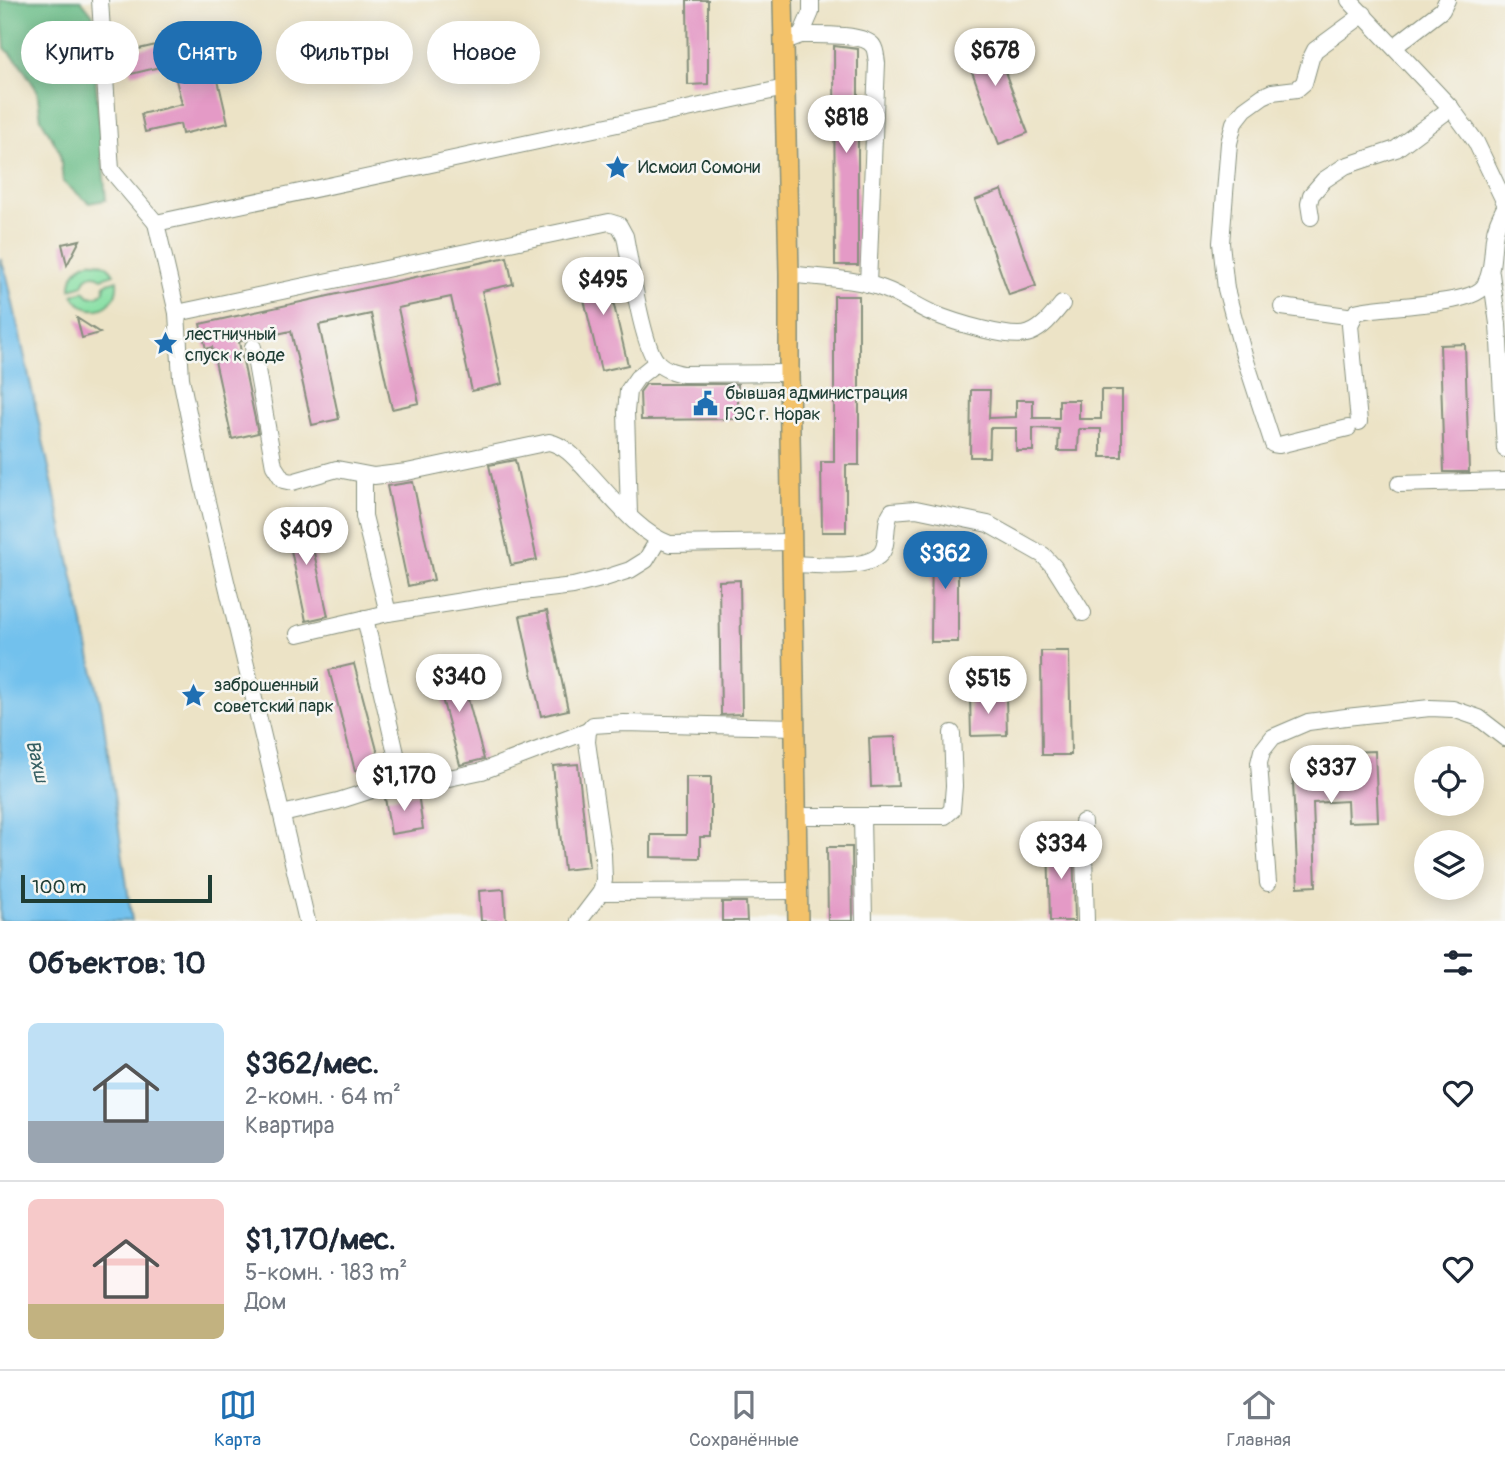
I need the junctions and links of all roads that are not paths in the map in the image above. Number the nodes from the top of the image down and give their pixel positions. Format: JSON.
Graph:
{"nodes":[{"id":1,"x":100,"y":0,"type":"edge"},
{"id":2,"x":783,"y":0,"type":"edge"},
{"id":3,"x":811,"y":0,"type":"edge"},
{"id":4,"x":1349,"y":0,"type":"edge"},
{"id":5,"x":1447,"y":0,"type":"edge"},
{"id":6,"x":1364,"y":14,"type":"junction"},
{"id":7,"x":793,"y":38,"type":"junction"},
{"id":8,"x":1394,"y":47,"type":"junction"},
{"id":9,"x":785,"y":88,"type":"junction"},
{"id":10,"x":1451,"y":108,"type":"junction"},
{"id":11,"x":1505,"y":205,"type":"edge"},
{"id":12,"x":1311,"y":217,"type":"dead end"},
{"id":13,"x":156,"y":223,"type":"junction"},
{"id":14,"x":1491,"y":271,"type":"junction"},
{"id":15,"x":789,"y":274,"type":"junction"},
{"id":16,"x":868,"y":284,"type":"junction"},
{"id":17,"x":1062,"y":304,"type":"dead end"},
{"id":18,"x":1282,"y":307,"type":"dead end"},
{"id":19,"x":177,"y":313,"type":"junction"},
{"id":20,"x":1354,"y":317,"type":"junction"},
{"id":21,"x":253,"y":347,"type":"dead end"},
{"id":22,"x":657,"y":362,"type":"junction"},
{"id":23,"x":789,"y":373,"type":"junction"},
{"id":24,"x":1505,"y":449,"type":"edge"},
{"id":25,"x":364,"y":475,"type":"junction"},
{"id":26,"x":1505,"y":481,"type":"edge"},
{"id":27,"x":1399,"y":484,"type":"dead end"},
{"id":28,"x":629,"y":515,"type":"junction"},
{"id":29,"x":658,"y":540,"type":"junction"},
{"id":30,"x":792,"y":542,"type":"junction"},
{"id":31,"x":792,"y":564,"type":"junction"},
{"id":32,"x":388,"y":612,"type":"junction"},
{"id":33,"x":1083,"y":613,"type":"dead end"},
{"id":34,"x":365,"y":618,"type":"junction"},
{"id":35,"x":298,"y":634,"type":"dead end"},
{"id":36,"x":795,"y":727,"type":"junction"},
{"id":37,"x":588,"y":731,"type":"junction"},
{"id":38,"x":952,"y":733,"type":"dead end"},
{"id":39,"x":1505,"y":738,"type":"edge"},
{"id":40,"x":394,"y":783,"type":"junction"},
{"id":41,"x":282,"y":814,"type":"junction"},
{"id":42,"x":796,"y":816,"type":"junction"},
{"id":43,"x":862,"y":816,"type":"junction"},
{"id":44,"x":1083,"y":822,"type":"dead end"},
{"id":45,"x":1268,"y":883,"type":"dead end"},
{"id":46,"x":797,"y":891,"type":"junction"},
{"id":47,"x":601,"y":892,"type":"junction"},
{"id":48,"x":307,"y":921,"type":"edge"},
{"id":49,"x":579,"y":921,"type":"edge"},
{"id":50,"x":798,"y":921,"type":"edge"},
{"id":51,"x":864,"y":921,"type":"edge"},
{"id":52,"x":1086,"y":921,"type":"edge"}],
"edges":[{"from":1,"to":13,"type":"street"},
{"from":2,"to":7,"type":"main road"},
{"from":3,"to":7,"type":"street"},
{"from":4,"to":6,"type":"street"},
{"from":5,"to":8,"type":"street"},
{"from":6,"to":8,"type":"street"},
{"from":6,"to":20,"type":"street"},
{"from":7,"to":9,"type":"main road"},
{"from":7,"to":16,"type":"street"},
{"from":8,"to":10,"type":"street"},
{"from":9,"to":13,"type":"street"},
{"from":9,"to":15,"type":"main road"},
{"from":10,"to":11,"type":"street"},
{"from":10,"to":12,"type":"street"},
{"from":11,"to":14,"type":"street"},
{"from":13,"to":19,"type":"street"},
{"from":14,"to":20,"type":"street"},
{"from":14,"to":24,"type":"street"},
{"from":15,"to":16,"type":"street"},
{"from":15,"to":23,"type":"main road"},
{"from":16,"to":17,"type":"street"},
{"from":18,"to":20,"type":"street"},
{"from":19,"to":22,"type":"street"},
{"from":19,"to":41,"type":"street"},
{"from":21,"to":25,"type":"street"},
{"from":22,"to":23,"type":"street"},
{"from":22,"to":28,"type":"street"},
{"from":23,"to":30,"type":"main road"},
{"from":25,"to":28,"type":"street"},
{"from":25,"to":32,"type":"street"},
{"from":26,"to":27,"type":"street"},
{"from":28,"to":29,"type":"street"},
{"from":29,"to":30,"type":"street"},
{"from":29,"to":32,"type":"street"},
{"from":30,"to":31,"type":"main road"},
{"from":31,"to":33,"type":"street"},
{"from":31,"to":36,"type":"main road"},
{"from":32,"to":34,"type":"street"},
{"from":34,"to":35,"type":"street"},
{"from":34,"to":40,"type":"street"},
{"from":36,"to":37,"type":"street"},
{"from":36,"to":42,"type":"main road"},
{"from":37,"to":40,"type":"street"},
{"from":37,"to":47,"type":"street"},
{"from":38,"to":43,"type":"street"},
{"from":39,"to":45,"type":"street"},
{"from":40,"to":41,"type":"street"},
{"from":41,"to":48,"type":"street"},
{"from":42,"to":43,"type":"street"},
{"from":42,"to":46,"type":"main road"},
{"from":43,"to":51,"type":"street"},
{"from":44,"to":52,"type":"street"},
{"from":46,"to":47,"type":"street"},
{"from":46,"to":50,"type":"main road"},
{"from":47,"to":49,"type":"street"}]}
